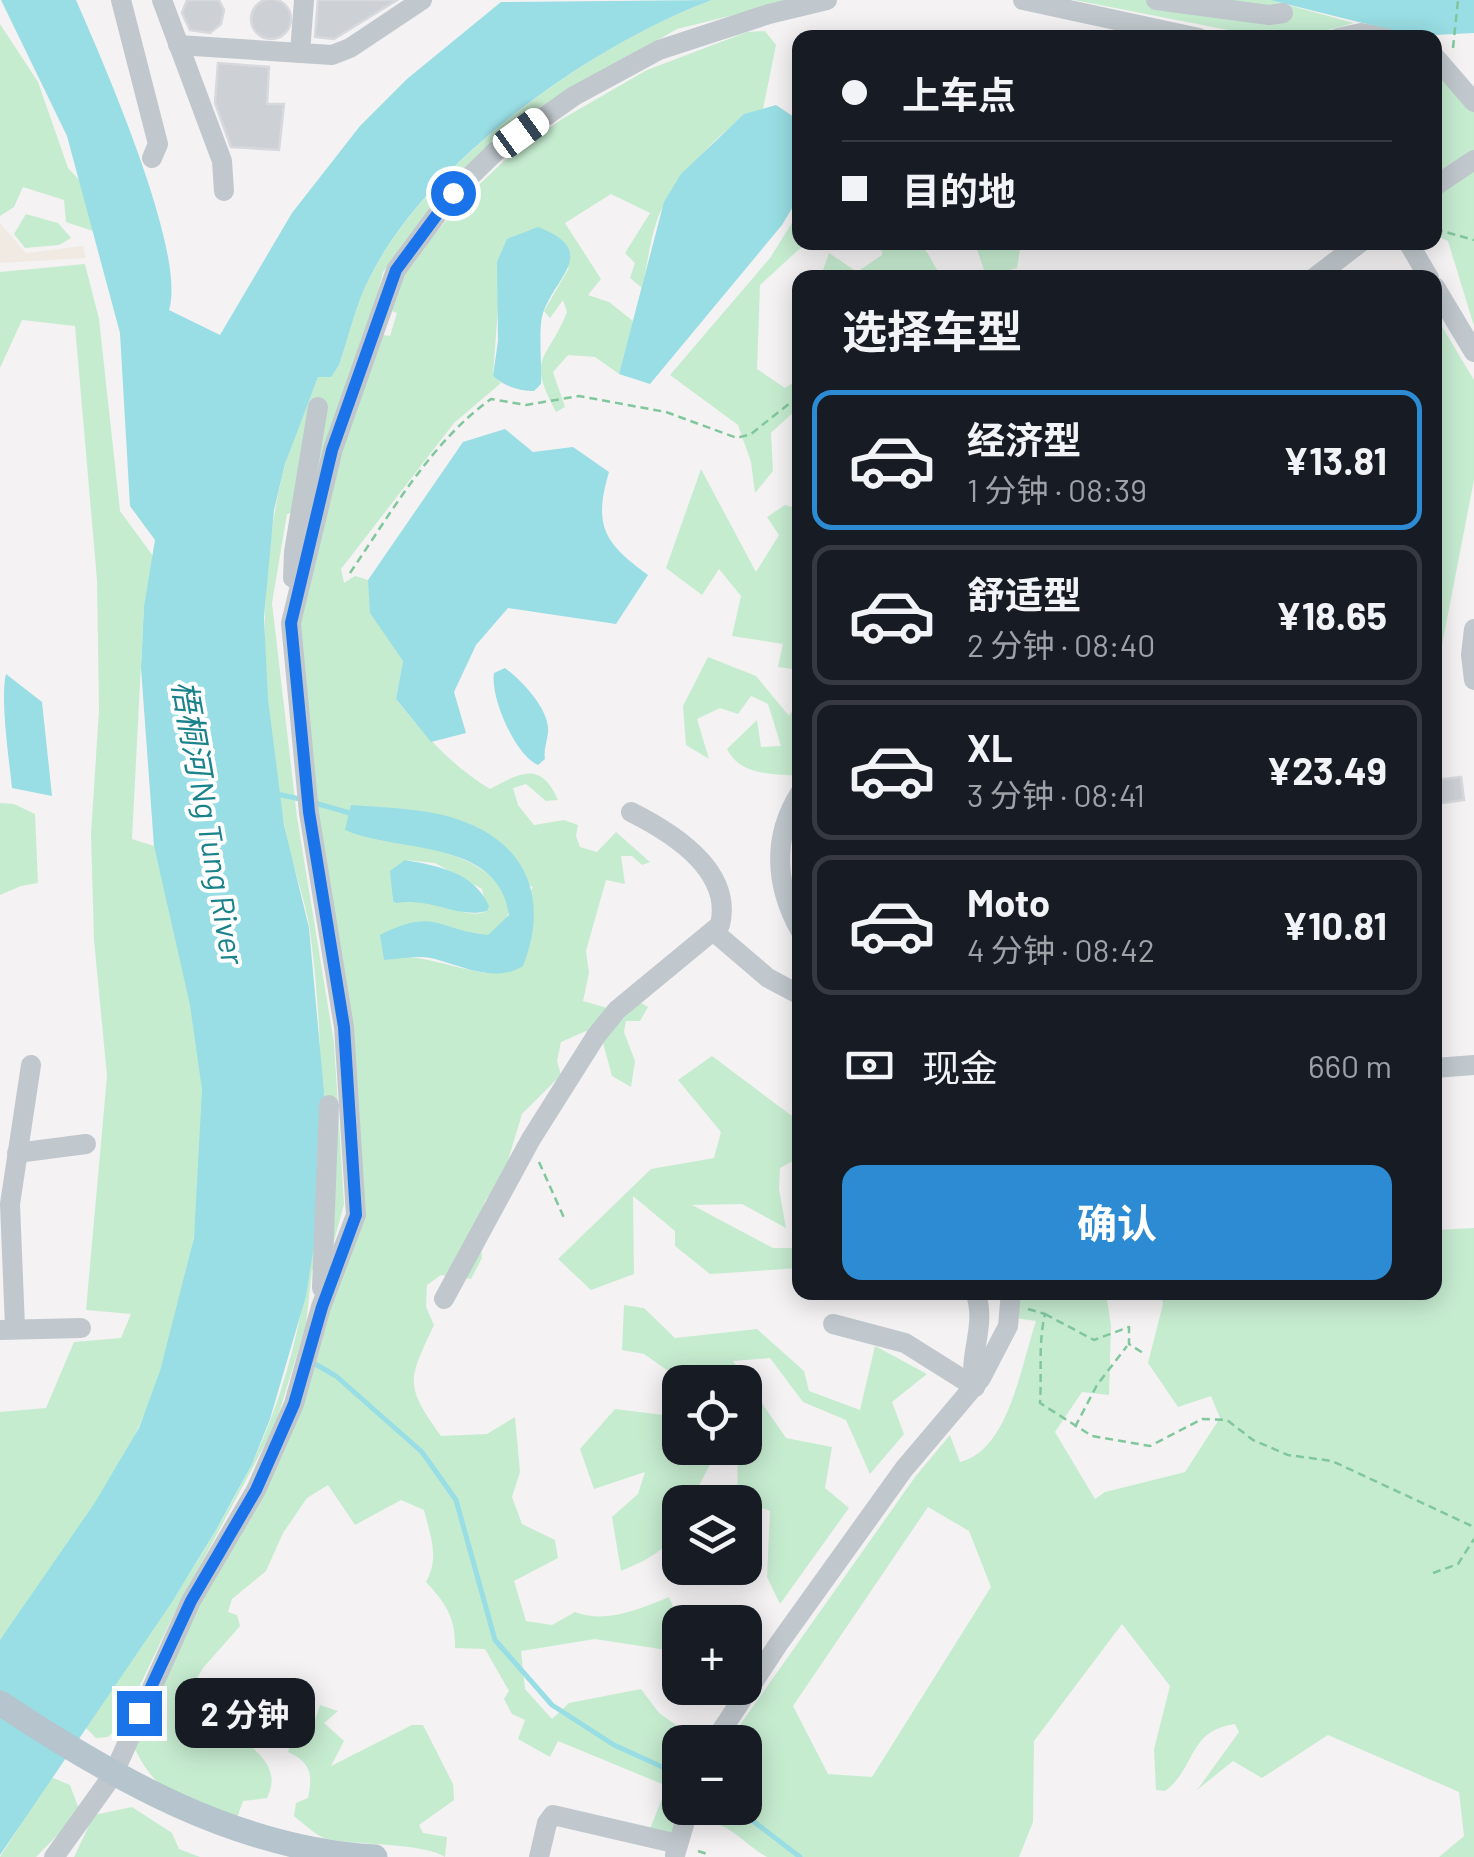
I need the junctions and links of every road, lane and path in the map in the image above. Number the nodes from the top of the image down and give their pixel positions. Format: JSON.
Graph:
{"nodes":[{"id":1,"x":121,"y":0,"type":"edge"},
{"id":2,"x":162,"y":0,"type":"edge"},
{"id":3,"x":304,"y":0,"type":"edge"},
{"id":4,"x":422,"y":0,"type":"edge"},
{"id":5,"x":827,"y":0,"type":"edge"},
{"id":6,"x":1156,"y":0,"type":"edge"},
{"id":7,"x":1458,"y":0,"type":"edge"},
{"id":8,"x":1034,"y":1,"type":"edge"},
{"id":9,"x":1283,"y":13,"type":"dead end"},
{"id":10,"x":1163,"y":30,"type":"edge"},
{"id":11,"x":178,"y":45,"type":"junction"},
{"id":12,"x":300,"y":53,"type":"junction"},
{"id":13,"x":1444,"y":58,"type":"edge"},
{"id":14,"x":1474,"y":102,"type":"edge"},
{"id":15,"x":152,"y":158,"type":"dead end"},
{"id":16,"x":1474,"y":160,"type":"edge"},
{"id":17,"x":1442,"y":181,"type":"edge"},
{"id":18,"x":224,"y":190,"type":"dead end"},
{"id":19,"x":1442,"y":231,"type":"edge"},
{"id":20,"x":1474,"y":240,"type":"edge"},
{"id":21,"x":1351,"y":250,"type":"edge"},
{"id":22,"x":1324,"y":270,"type":"edge"},
{"id":23,"x":1442,"y":299,"type":"edge"},
{"id":24,"x":1474,"y":352,"type":"edge"},
{"id":25,"x":792,"y":401,"type":"edge"},
{"id":26,"x":318,"y":407,"type":"dead end"},
{"id":27,"x":350,"y":573,"type":"dead end"},
{"id":28,"x":292,"y":620,"type":"junction"},
{"id":29,"x":1474,"y":629,"type":"edge"},
{"id":30,"x":1474,"y":680,"type":"edge"},
{"id":31,"x":792,"y":808,"type":"edge"},
{"id":32,"x":631,"y":812,"type":"dead end"},
{"id":33,"x":792,"y":914,"type":"edge"},
{"id":34,"x":713,"y":932,"type":"junction"},
{"id":35,"x":792,"y":991,"type":"edge"},
{"id":36,"x":1474,"y":1065,"type":"edge"},
{"id":37,"x":31,"y":1066,"type":"dead end"},
{"id":38,"x":1442,"y":1067,"type":"edge"},
{"id":39,"x":329,"y":1105,"type":"dead end"},
{"id":40,"x":531,"y":1139,"type":"junction"},
{"id":41,"x":86,"y":1144,"type":"dead end"},
{"id":42,"x":18,"y":1153,"type":"junction"},
{"id":43,"x":565,"y":1220,"type":"dead end"},
{"id":44,"x":444,"y":1299,"type":"dead end"},
{"id":45,"x":978,"y":1300,"type":"edge"},
{"id":46,"x":1011,"y":1300,"type":"edge"},
{"id":47,"x":1015,"y":1300,"type":"edge"},
{"id":48,"x":322,"y":1307,"type":"junction"},
{"id":49,"x":1044,"y":1314,"type":"junction"},
{"id":50,"x":833,"y":1324,"type":"dead end"},
{"id":51,"x":81,"y":1328,"type":"dead end"},
{"id":52,"x":8,"y":1329,"type":"edge"},
{"id":53,"x":1129,"y":1344,"type":"junction"},
{"id":54,"x":1143,"y":1353,"type":"dead end"},
{"id":55,"x":975,"y":1387,"type":"junction"},
{"id":56,"x":1075,"y":1428,"type":"junction"},
{"id":57,"x":1474,"y":1527,"type":"edge"},
{"id":58,"x":1474,"y":1539,"type":"edge"},
{"id":59,"x":1433,"y":1573,"type":"dead end"},
{"id":60,"x":0,"y":1703,"type":"edge"},
{"id":61,"x":726,"y":1725,"type":"edge"},
{"id":62,"x":103,"y":1770,"type":"junction"},
{"id":63,"x":684,"y":1825,"type":"edge"},
{"id":64,"x":676,"y":1851,"type":"edge"},
{"id":65,"x":55,"y":1856,"type":"edge"},
{"id":66,"x":375,"y":1857,"type":"edge"},
{"id":67,"x":539,"y":1857,"type":"edge"}],
"edges":[{"from":1,"to":15,"type":"street"},
{"from":2,"to":11,"type":"street"},
{"from":3,"to":12,"type":"street"},
{"from":4,"to":12,"type":"street"},
{"from":5,"to":28,"type":"street"},
{"from":6,"to":9,"type":"street"},
{"from":7,"to":13,"type":"path"},
{"from":8,"to":10,"type":"street"},
{"from":11,"to":12,"type":"street"},
{"from":11,"to":18,"type":"street"},
{"from":13,"to":14,"type":"street"},
{"from":16,"to":17,"type":"street"},
{"from":19,"to":20,"type":"path"},
{"from":21,"to":22,"type":"street"},
{"from":23,"to":24,"type":"street"},
{"from":25,"to":27,"type":"path"},
{"from":26,"to":28,"type":"street"},
{"from":28,"to":48,"type":"street"},
{"from":29,"to":30,"type":"street"},
{"from":31,"to":33,"type":"street"},
{"from":32,"to":34,"type":"street"},
{"from":34,"to":35,"type":"street"},
{"from":34,"to":40,"type":"street"},
{"from":36,"to":38,"type":"street"},
{"from":37,"to":42,"type":"street"},
{"from":39,"to":48,"type":"street"},
{"from":40,"to":43,"type":"path"},
{"from":40,"to":44,"type":"street"},
{"from":41,"to":42,"type":"street"},
{"from":42,"to":52,"type":"street"},
{"from":45,"to":55,"type":"street"},
{"from":46,"to":55,"type":"street"},
{"from":47,"to":49,"type":"path"},
{"from":48,"to":62,"type":"street"},
{"from":49,"to":53,"type":"path"},
{"from":49,"to":56,"type":"path"},
{"from":50,"to":55,"type":"street"},
{"from":51,"to":52,"type":"street"},
{"from":53,"to":54,"type":"path"},
{"from":53,"to":56,"type":"path"},
{"from":55,"to":61,"type":"street"},
{"from":56,"to":57,"type":"path"},
{"from":58,"to":59,"type":"path"},
{"from":60,"to":62,"type":"main road"},
{"from":62,"to":65,"type":"street"},
{"from":62,"to":66,"type":"main road"},
{"from":63,"to":64,"type":"street"},
{"from":64,"to":67,"type":"street"}]}
